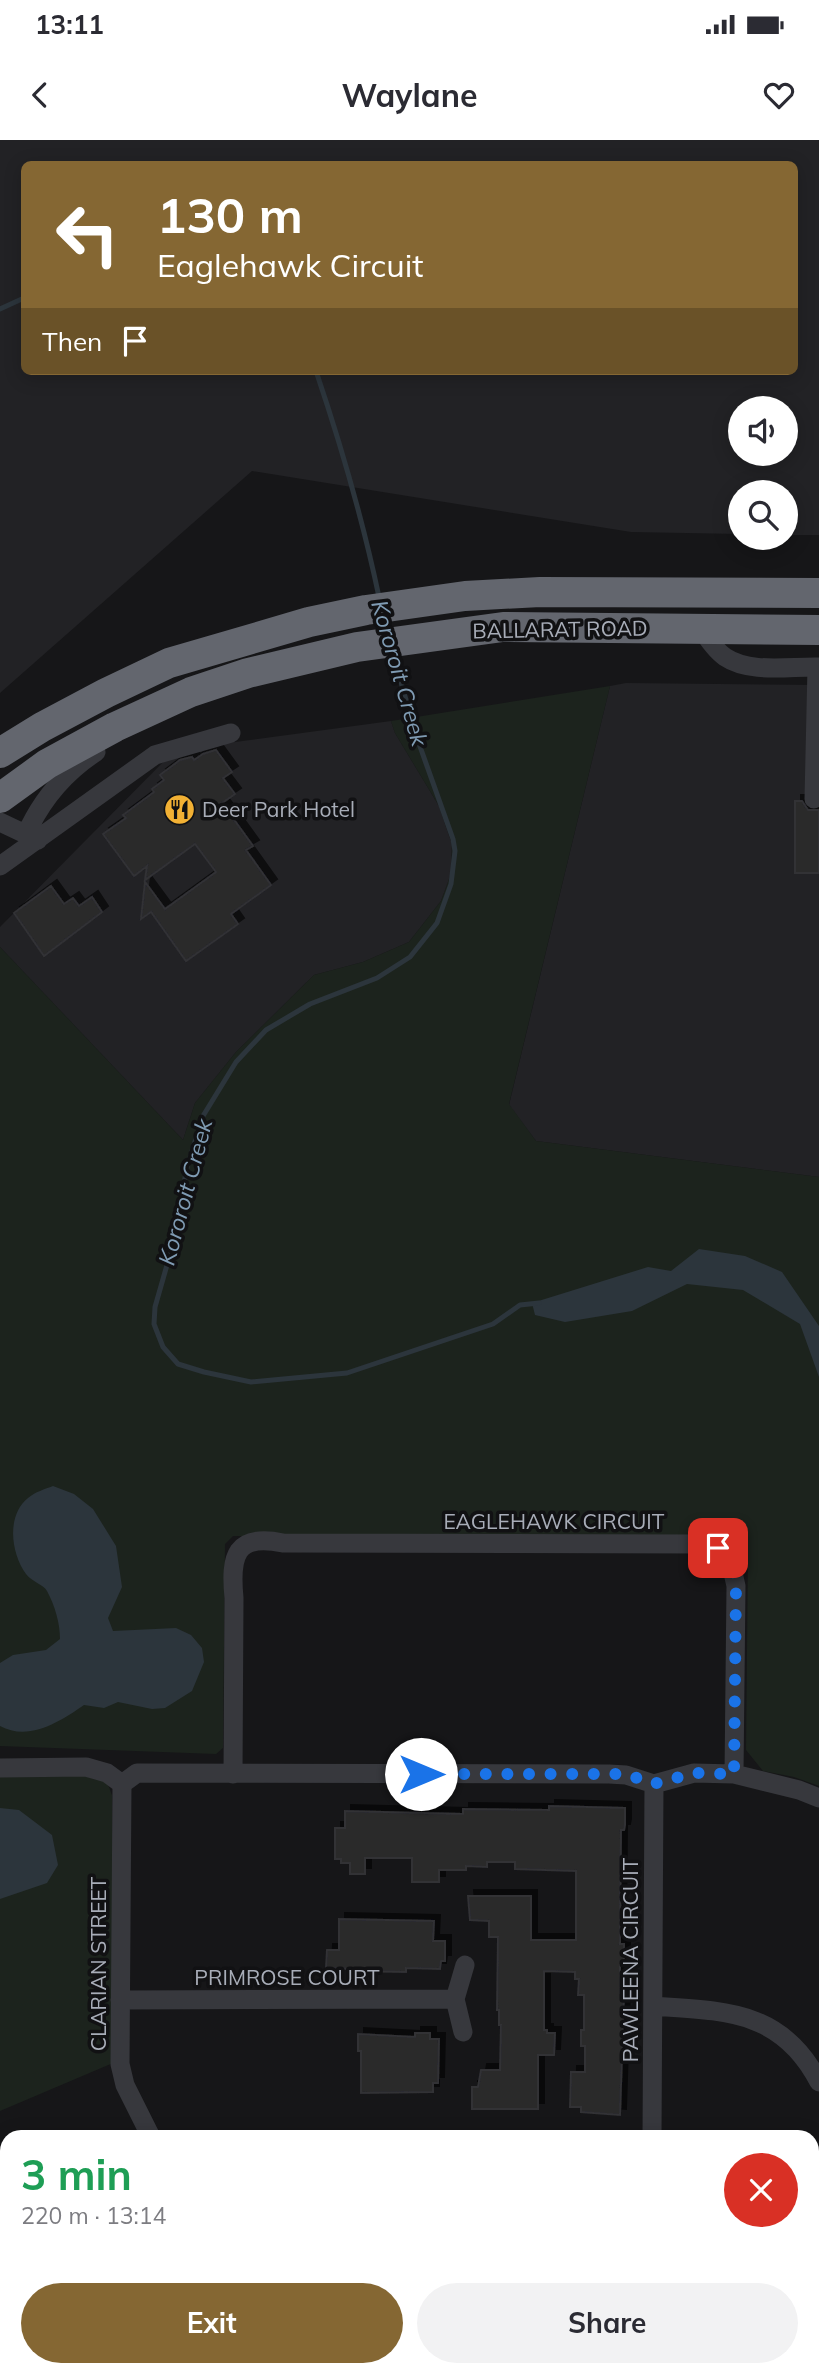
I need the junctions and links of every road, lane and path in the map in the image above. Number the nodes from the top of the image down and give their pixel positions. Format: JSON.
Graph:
{"nodes":[{"id":1,"x":819,"y":593,"type":"edge"},
{"id":2,"x":700,"y":627,"type":"junction"},
{"id":3,"x":819,"y":630,"type":"edge"},
{"id":4,"x":818,"y":667,"type":"edge"},
{"id":5,"x":115,"y":727,"type":"junction"},
{"id":6,"x":231,"y":733,"type":"dead end"},
{"id":7,"x":4,"y":747,"type":"edge"},
{"id":8,"x":3,"y":790,"type":"edge"},
{"id":9,"x":814,"y":799,"type":"dead end"},
{"id":10,"x":0,"y":821,"type":"edge"},
{"id":11,"x":34,"y":833,"type":"junction"},
{"id":12,"x":0,"y":866,"type":"edge"},
{"id":13,"x":0,"y":1768,"type":"edge"},
{"id":14,"x":233,"y":1774,"type":"junction"},
{"id":15,"x":734,"y":1774,"type":"junction"},
{"id":16,"x":122,"y":1784,"type":"junction"},
{"id":17,"x":653,"y":1784,"type":"junction"},
{"id":18,"x":819,"y":1798,"type":"edge"},
{"id":19,"x":465,"y":1965,"type":"dead end"},
{"id":20,"x":455,"y":1999,"type":"junction"},
{"id":21,"x":120,"y":2000,"type":"junction"},
{"id":22,"x":653,"y":2006,"type":"junction"},
{"id":23,"x":463,"y":2032,"type":"dead end"},
{"id":24,"x":819,"y":2082,"type":"edge"},
{"id":25,"x":148,"y":2130,"type":"edge"},
{"id":26,"x":652,"y":2130,"type":"edge"}],
"edges":[{"from":1,"to":7,"type":"highway","name":"BALLARAT ROAD"},
{"from":2,"to":3,"type":"highway","name":"BALLARAT ROAD"},
{"from":2,"to":4,"type":"street"},
{"from":2,"to":5,"type":"highway","name":"BALLARAT ROAD"},
{"from":4,"to":9,"type":"street"},
{"from":5,"to":8,"type":"highway","name":"BALLARAT ROAD"},
{"from":5,"to":11,"type":"street"},
{"from":6,"to":11,"type":"street"},
{"from":8,"to":11,"type":"street"},
{"from":10,"to":11,"type":"street"},
{"from":11,"to":12,"type":"street"},
{"from":13,"to":16,"type":"street"},
{"from":14,"to":15,"type":"street","name":"EAGLEHAWK CIRCUIT"},
{"from":14,"to":16,"type":"street"},
{"from":14,"to":17,"type":"street"},
{"from":15,"to":17,"type":"street"},
{"from":15,"to":18,"type":"street"},
{"from":16,"to":21,"type":"street","name":"CLARIAN STREET"},
{"from":17,"to":22,"type":"street","name":"PAWLEENA CIRCUIT"},
{"from":19,"to":20,"type":"street"},
{"from":20,"to":21,"type":"street","name":"PRIMROSE COURT"},
{"from":20,"to":23,"type":"street"},
{"from":21,"to":25,"type":"street","name":"CLARIAN STREET"},
{"from":22,"to":24,"type":"street"},
{"from":22,"to":26,"type":"street","name":"PAWLEENA CIRCUIT"}]}
